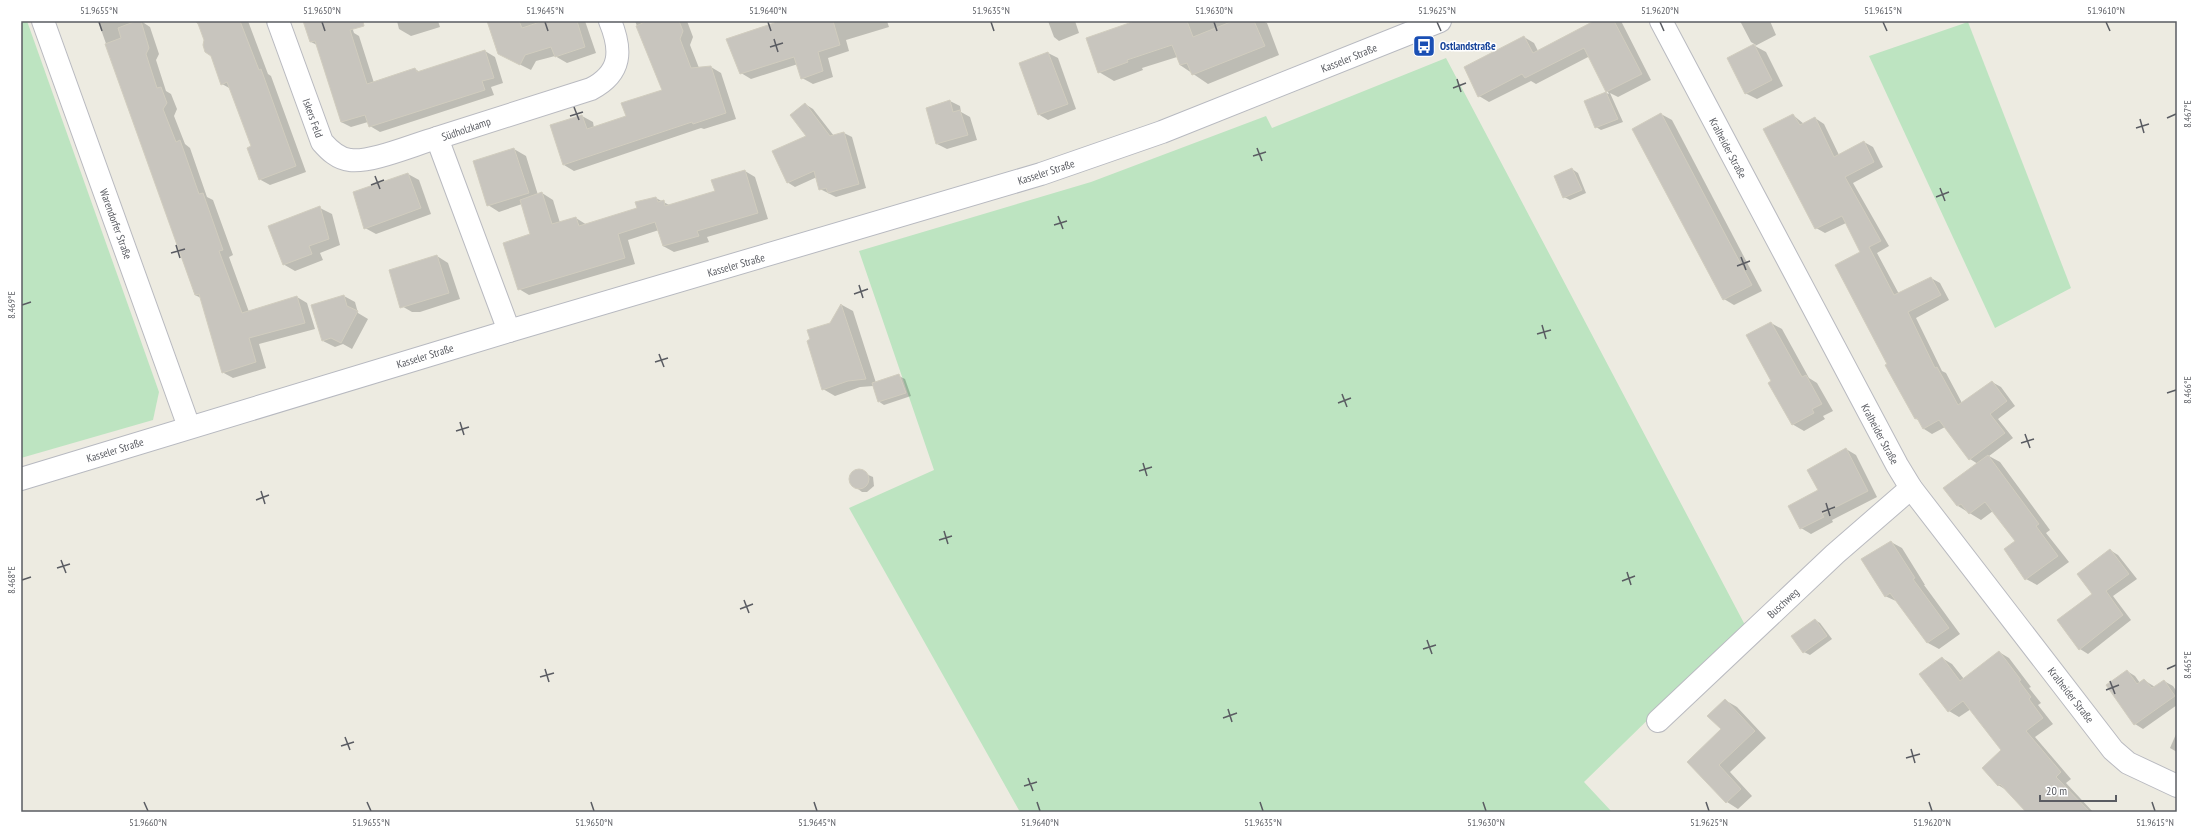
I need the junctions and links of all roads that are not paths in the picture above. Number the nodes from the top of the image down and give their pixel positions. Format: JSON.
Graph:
{"nodes":[{"id":1,"x":43,"y":21,"type":"edge"},
{"id":2,"x":278,"y":21,"type":"edge"},
{"id":3,"x":610,"y":21,"type":"edge"},
{"id":4,"x":1440,"y":21,"type":"edge"},
{"id":5,"x":1661,"y":21,"type":"edge"},
{"id":6,"x":437,"y":138,"type":"junction"},
{"id":7,"x":509,"y":331,"type":"junction"},
{"id":8,"x":189,"y":427,"type":"junction"},
{"id":9,"x":21,"y":478,"type":"edge"},
{"id":10,"x":1911,"y":488,"type":"junction"},
{"id":11,"x":1658,"y":721,"type":"dead end"},
{"id":12,"x":2177,"y":786,"type":"edge"}],
"edges":[{"from":1,"to":8,"type":"street","name":"Warendorfer Straße"},
{"from":2,"to":6,"type":"street","name":"Iskers Feld"},
{"from":3,"to":6,"type":"street","name":"Südholzkamp"},
{"from":4,"to":7,"type":"street","name":"Kasseler Straße"},
{"from":5,"to":10,"type":"street","name":"Kralheider Straße"},
{"from":6,"to":7,"type":"street","name":"Südholzkamp"},
{"from":7,"to":8,"type":"street","name":"Kasseler Straße"},
{"from":8,"to":9,"type":"street","name":"Kasseler Straße"},
{"from":10,"to":11,"type":"street","name":"Buschweg"},
{"from":10,"to":12,"type":"street","name":"Kralheider Straße"}]}
